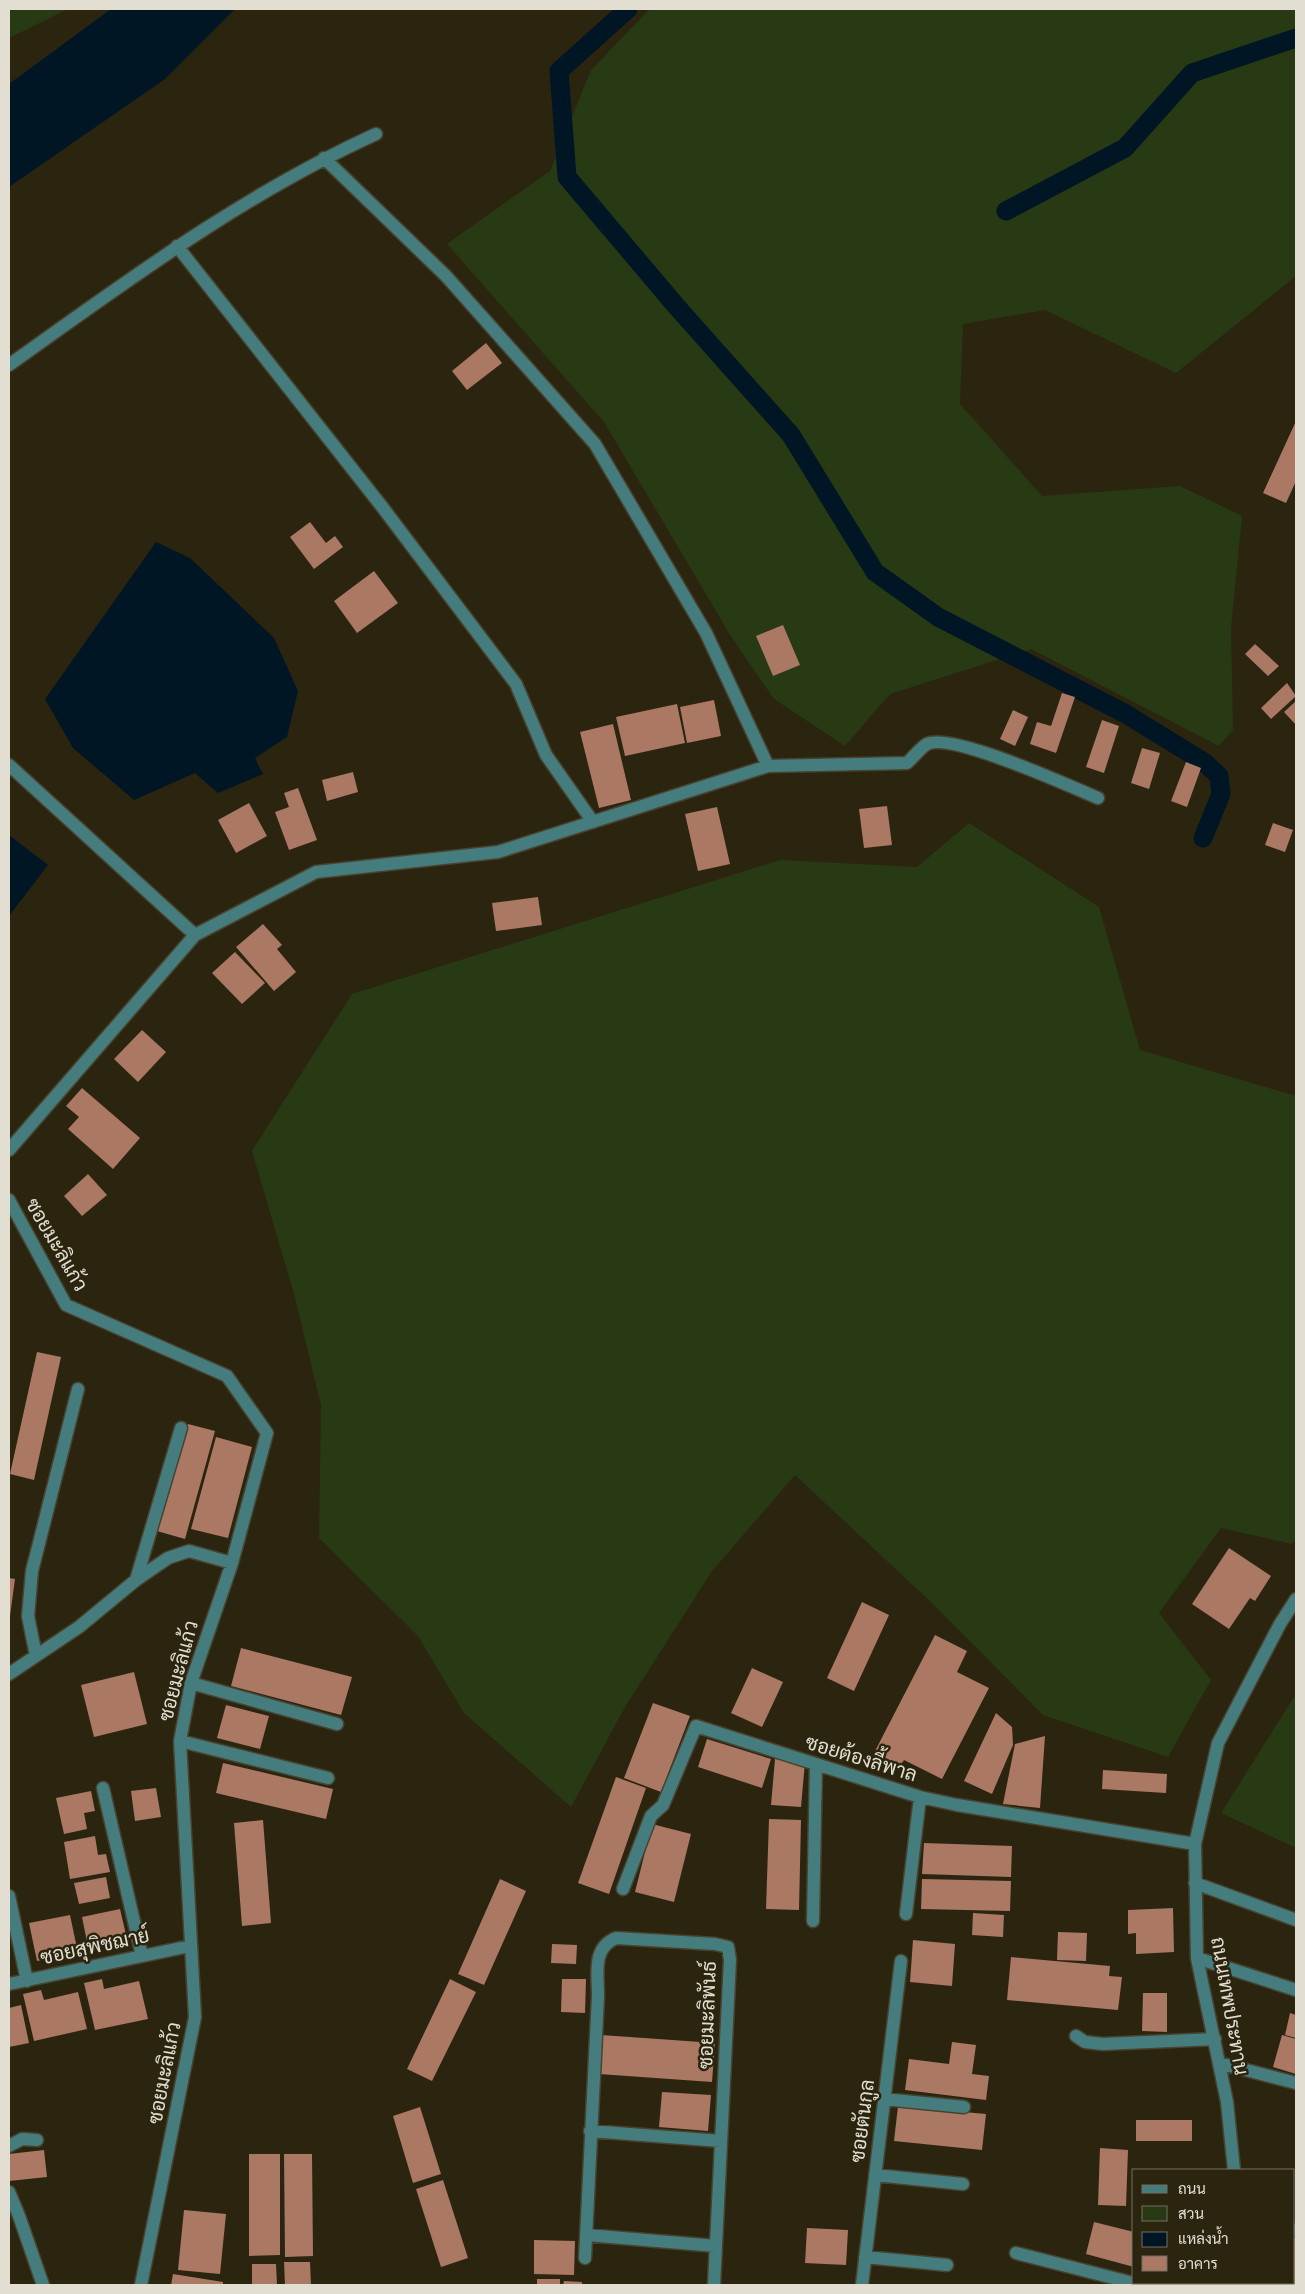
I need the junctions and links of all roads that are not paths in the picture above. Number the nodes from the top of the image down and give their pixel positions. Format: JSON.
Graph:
{"nodes":[{"id":1,"x":376,"y":134,"type":"dead end"},
{"id":2,"x":324,"y":158,"type":"junction"},
{"id":3,"x":177,"y":246,"type":"junction"},
{"id":4,"x":9,"y":365,"type":"edge"},
{"id":5,"x":9,"y":765,"type":"edge"},
{"id":6,"x":768,"y":766,"type":"junction"},
{"id":7,"x":1098,"y":798,"type":"dead end"},
{"id":8,"x":593,"y":822,"type":"junction"},
{"id":9,"x":195,"y":936,"type":"junction"},
{"id":10,"x":9,"y":1150,"type":"edge"},
{"id":11,"x":9,"y":1200,"type":"edge"},
{"id":12,"x":78,"y":1389,"type":"dead end"},
{"id":13,"x":181,"y":1428,"type":"dead end"},
{"id":14,"x":232,"y":1563,"type":"junction"},
{"id":15,"x":136,"y":1580,"type":"junction"},
{"id":16,"x":1296,"y":1599,"type":"edge"},
{"id":17,"x":36,"y":1656,"type":"junction"},
{"id":18,"x":9,"y":1674,"type":"edge"},
{"id":19,"x":191,"y":1683,"type":"junction"},
{"id":20,"x":337,"y":1724,"type":"dead end"},
{"id":21,"x":180,"y":1742,"type":"junction"},
{"id":22,"x":816,"y":1764,"type":"junction"},
{"id":23,"x":328,"y":1778,"type":"dead end"},
{"id":24,"x":103,"y":1788,"type":"dead end"},
{"id":25,"x":920,"y":1797,"type":"junction"},
{"id":26,"x":1195,"y":1844,"type":"junction"},
{"id":27,"x":1195,"y":1883,"type":"junction"},
{"id":28,"x":623,"y":1889,"type":"dead end"},
{"id":29,"x":9,"y":1896,"type":"edge"},
{"id":30,"x":906,"y":1914,"type":"dead end"},
{"id":31,"x":1296,"y":1920,"type":"edge"},
{"id":32,"x":812,"y":1921,"type":"dead end"},
{"id":33,"x":190,"y":1946,"type":"junction"},
{"id":34,"x":142,"y":1956,"type":"junction"},
{"id":35,"x":1197,"y":1958,"type":"junction"},
{"id":36,"x":900,"y":1961,"type":"dead end"},
{"id":37,"x":27,"y":1981,"type":"junction"},
{"id":38,"x":9,"y":1984,"type":"edge"},
{"id":39,"x":1296,"y":1990,"type":"edge"},
{"id":40,"x":1076,"y":2036,"type":"dead end"},
{"id":41,"x":1215,"y":2039,"type":"junction"},
{"id":42,"x":1220,"y":2063,"type":"junction"},
{"id":43,"x":1296,"y":2083,"type":"edge"},
{"id":44,"x":884,"y":2099,"type":"junction"},
{"id":45,"x":964,"y":2107,"type":"dead end"},
{"id":46,"x":590,"y":2131,"type":"junction"},
{"id":47,"x":37,"y":2140,"type":"dead end"},
{"id":48,"x":721,"y":2142,"type":"junction"},
{"id":49,"x":9,"y":2146,"type":"edge"},
{"id":50,"x":1234,"y":2169,"type":"edge"},
{"id":51,"x":875,"y":2175,"type":"junction"},
{"id":52,"x":963,"y":2184,"type":"dead end"},
{"id":53,"x":9,"y":2192,"type":"edge"},
{"id":54,"x":587,"y":2235,"type":"junction"},
{"id":55,"x":716,"y":2246,"type":"junction"},
{"id":56,"x":1016,"y":2253,"type":"dead end"},
{"id":57,"x":865,"y":2257,"type":"junction"},
{"id":58,"x":585,"y":2258,"type":"dead end"},
{"id":59,"x":947,"y":2265,"type":"dead end"},
{"id":60,"x":1132,"y":2283,"type":"edge"},
{"id":61,"x":43,"y":2285,"type":"edge"},
{"id":62,"x":141,"y":2285,"type":"edge"},
{"id":63,"x":714,"y":2285,"type":"edge"},
{"id":64,"x":862,"y":2285,"type":"edge"}],
"edges":[{"from":1,"to":2,"type":"street"},
{"from":2,"to":3,"type":"street"},
{"from":2,"to":6,"type":"street"},
{"from":3,"to":4,"type":"street"},
{"from":3,"to":8,"type":"street"},
{"from":5,"to":9,"type":"street"},
{"from":6,"to":7,"type":"street"},
{"from":6,"to":8,"type":"street"},
{"from":8,"to":9,"type":"street"},
{"from":9,"to":10,"type":"street"},
{"from":11,"to":14,"type":"street","name":"ซอยมะลิแก้ว"},
{"from":12,"to":17,"type":"street"},
{"from":13,"to":15,"type":"street"},
{"from":14,"to":15,"type":"street"},
{"from":14,"to":19,"type":"street","name":"ซอยมะลิแก้ว"},
{"from":15,"to":17,"type":"street"},
{"from":16,"to":26,"type":"street","name":"ถนนเทพประทาน"},
{"from":17,"to":18,"type":"street"},
{"from":19,"to":20,"type":"street"},
{"from":19,"to":21,"type":"street","name":"ซอยมะลิแก้ว"},
{"from":21,"to":23,"type":"street"},
{"from":21,"to":33,"type":"street","name":"ซอยมะลิแก้ว"},
{"from":22,"to":25,"type":"street","name":"ซอยต้องลี้พาล"},
{"from":22,"to":28,"type":"street","name":"ซอยต้องลี้พาล"},
{"from":22,"to":32,"type":"street"},
{"from":24,"to":34,"type":"street"},
{"from":25,"to":26,"type":"street","name":"ซอยต้องลี้พาล"},
{"from":25,"to":30,"type":"street"},
{"from":26,"to":27,"type":"street","name":"ถนนเทพประทาน"},
{"from":27,"to":31,"type":"street"},
{"from":27,"to":35,"type":"street","name":"ถนนเทพประทาน"},
{"from":29,"to":37,"type":"street"},
{"from":33,"to":34,"type":"street","name":"ซอยสุพิชฌาย์"},
{"from":33,"to":62,"type":"street","name":"ซอยมะลิแก้ว"},
{"from":34,"to":37,"type":"street","name":"ซอยสุพิชฌาย์"},
{"from":35,"to":39,"type":"street"},
{"from":35,"to":41,"type":"street","name":"ถนนเทพประทาน"},
{"from":36,"to":44,"type":"street","name":"ซอยตันกูล"},
{"from":37,"to":38,"type":"street","name":"ซอยสุพิชฌาย์"},
{"from":40,"to":41,"type":"street"},
{"from":41,"to":42,"type":"street","name":"ถนนเทพประทาน"},
{"from":42,"to":43,"type":"street"},
{"from":42,"to":50,"type":"street","name":"ถนนเทพประทาน"},
{"from":44,"to":45,"type":"street"},
{"from":44,"to":51,"type":"street","name":"ซอยตันกูล"},
{"from":46,"to":48,"type":"street"},
{"from":46,"to":48,"type":"street","name":"ซอยมะลิพันธ์"},
{"from":46,"to":54,"type":"street","name":"ซอยมะลิพันธ์"},
{"from":47,"to":49,"type":"street"},
{"from":48,"to":55,"type":"street","name":"ซอยมะลิพันธ์"},
{"from":51,"to":52,"type":"street"},
{"from":51,"to":57,"type":"street","name":"ซอยตันกูล"},
{"from":53,"to":61,"type":"street"},
{"from":54,"to":55,"type":"street"},
{"from":54,"to":58,"type":"street","name":"ซอยมะลิพันธ์"},
{"from":55,"to":63,"type":"street","name":"ซอยมะลิพันธ์"},
{"from":56,"to":60,"type":"street"},
{"from":57,"to":59,"type":"street"},
{"from":57,"to":64,"type":"street","name":"ซอยตันกูล"}]}
